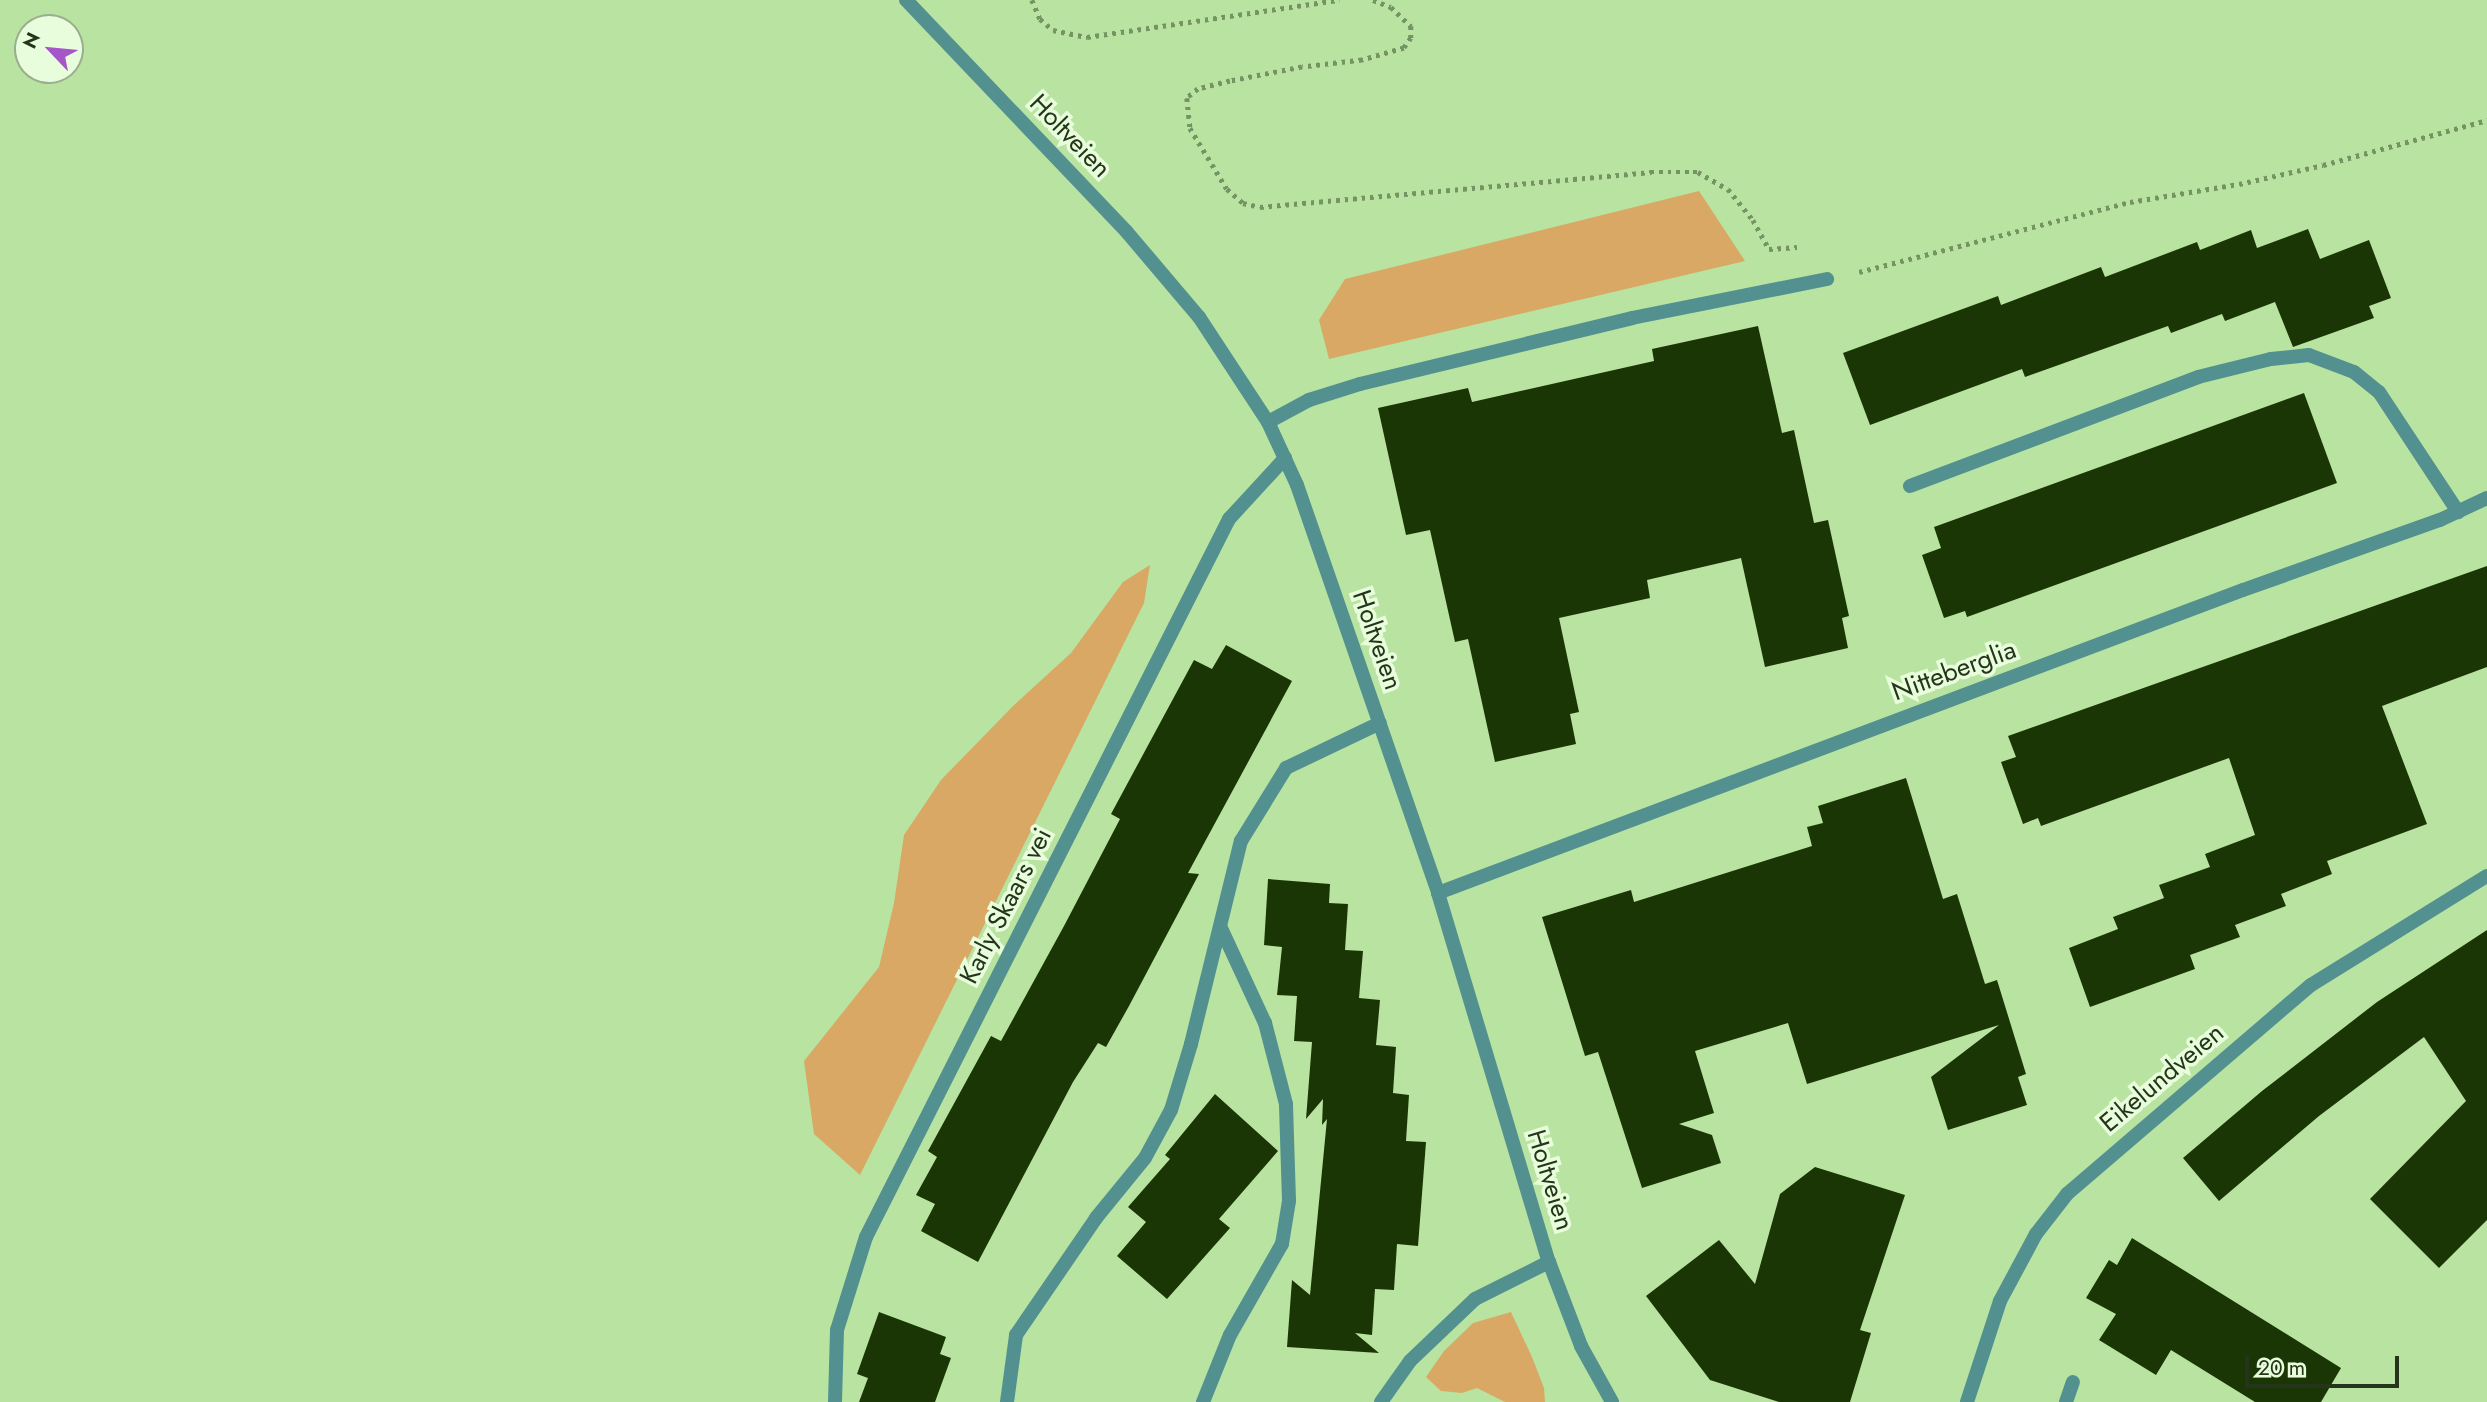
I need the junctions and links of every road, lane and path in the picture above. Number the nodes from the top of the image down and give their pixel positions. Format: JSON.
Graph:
{"nodes":[{"id":1,"x":906,"y":0,"type":"edge"},
{"id":2,"x":1032,"y":0,"type":"edge"},
{"id":3,"x":1339,"y":0,"type":"edge"},
{"id":4,"x":1373,"y":0,"type":"edge"},
{"id":5,"x":2487,"y":120,"type":"edge"},
{"id":6,"x":1769,"y":249,"type":"dead end"},
{"id":7,"x":1827,"y":279,"type":"joint"},
{"id":8,"x":1268,"y":422,"type":"junction"},
{"id":9,"x":1285,"y":458,"type":"junction"},
{"id":10,"x":1910,"y":486,"type":"dead end"},
{"id":11,"x":2487,"y":498,"type":"edge"},
{"id":12,"x":2458,"y":512,"type":"junction"},
{"id":13,"x":1380,"y":723,"type":"junction"},
{"id":14,"x":2487,"y":876,"type":"edge"},
{"id":15,"x":1438,"y":893,"type":"junction"},
{"id":16,"x":1221,"y":928,"type":"junction"},
{"id":17,"x":1549,"y":1262,"type":"junction"},
{"id":18,"x":2073,"y":1382,"type":"dead end"},
{"id":19,"x":835,"y":1402,"type":"edge"},
{"id":20,"x":1007,"y":1402,"type":"edge"},
{"id":21,"x":1203,"y":1402,"type":"edge"},
{"id":22,"x":1381,"y":1402,"type":"edge"},
{"id":23,"x":1612,"y":1402,"type":"edge"},
{"id":24,"x":1967,"y":1402,"type":"edge"},
{"id":25,"x":2066,"y":1402,"type":"edge"}],
"edges":[{"from":1,"to":8,"type":"street","name":"Holtveien"},
{"from":2,"to":3,"type":"path"},
{"from":4,"to":6,"type":"path"},
{"from":5,"to":7,"type":"path"},
{"from":7,"to":8,"type":"street"},
{"from":8,"to":9,"type":"street","name":"Holtveien"},
{"from":9,"to":13,"type":"street","name":"Holtveien"},
{"from":9,"to":19,"type":"street","name":"Karly Skaars vei"},
{"from":10,"to":12,"type":"street"},
{"from":11,"to":12,"type":"street","name":"Nitteberglia"},
{"from":12,"to":15,"type":"street","name":"Nitteberglia"},
{"from":13,"to":15,"type":"street","name":"Holtveien"},
{"from":13,"to":16,"type":"street"},
{"from":14,"to":24,"type":"street","name":"Eikelundveien"},
{"from":15,"to":17,"type":"street","name":"Holtveien"},
{"from":16,"to":20,"type":"street"},
{"from":16,"to":21,"type":"street"},
{"from":17,"to":22,"type":"street"},
{"from":17,"to":23,"type":"street","name":"Holtveien"},
{"from":18,"to":25,"type":"street"}]}
